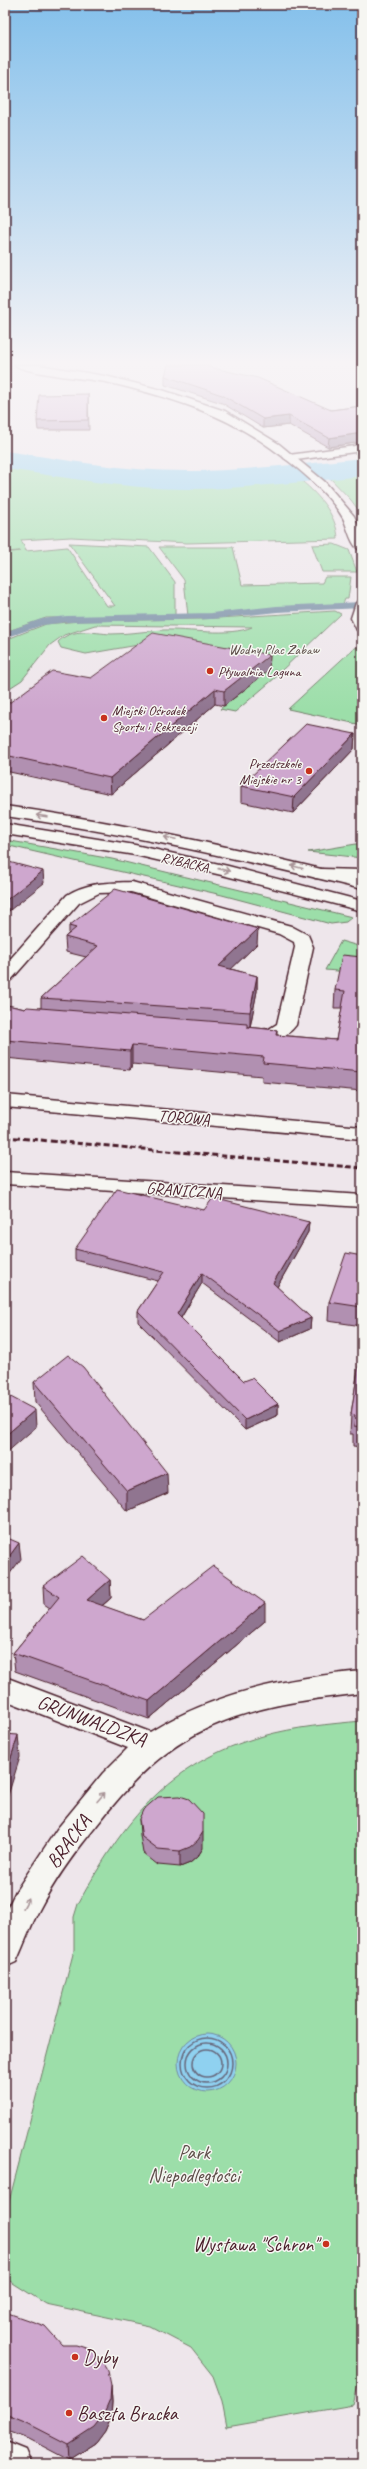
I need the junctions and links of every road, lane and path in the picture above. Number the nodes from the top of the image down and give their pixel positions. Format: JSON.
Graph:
{"nodes":[{"id":1,"x":317,"y":480,"type":"edge"},
{"id":2,"x":362,"y":547,"type":"edge"},
{"id":3,"x":5,"y":811,"type":"edge"},
{"id":4,"x":5,"y":829,"type":"edge"},
{"id":5,"x":321,"y":874,"type":"junction"},
{"id":6,"x":362,"y":875,"type":"edge"},
{"id":7,"x":362,"y":884,"type":"edge"},
{"id":8,"x":362,"y":906,"type":"edge"},
{"id":9,"x":5,"y":976,"type":"edge"},
{"id":10,"x":228,"y":1033,"type":"edge"},
{"id":11,"x":5,"y":1101,"type":"edge"},
{"id":12,"x":362,"y":1133,"type":"edge"},
{"id":13,"x":5,"y":1178,"type":"edge"},
{"id":14,"x":362,"y":1201,"type":"edge"},
{"id":15,"x":362,"y":1682,"type":"edge"},
{"id":16,"x":5,"y":1688,"type":"edge"},
{"id":17,"x":140,"y":1740,"type":"junction"},
{"id":18,"x":5,"y":1952,"type":"edge"},
{"id":19,"x":5,"y":2462,"type":"edge"},
{"id":20,"x":11,"y":2464,"type":"edge"}],
"edges":[{"from":1,"to":2,"type":"street"},
{"from":5,"to":3,"type":"street","name":"RYBACKA","one_way":true},
{"from":4,"to":8,"type":"street","name":"RYBACKA","one_way":true},
{"from":5,"to":6,"type":"street"},
{"from":5,"to":7,"type":"street","name":"RYBACKA"},
{"from":9,"to":10,"type":"street"},
{"from":11,"to":12,"type":"street","name":"TOROWA"},
{"from":13,"to":14,"type":"street","name":"GRANICZNA"},
{"from":15,"to":17,"type":"street","name":"GRUNWALDZKA"},
{"from":16,"to":17,"type":"street","name":"GRUNWALDZKA"},
{"from":18,"to":17,"type":"street","name":"BRACKA","one_way":true},
{"from":19,"to":20,"type":"street"}]}
